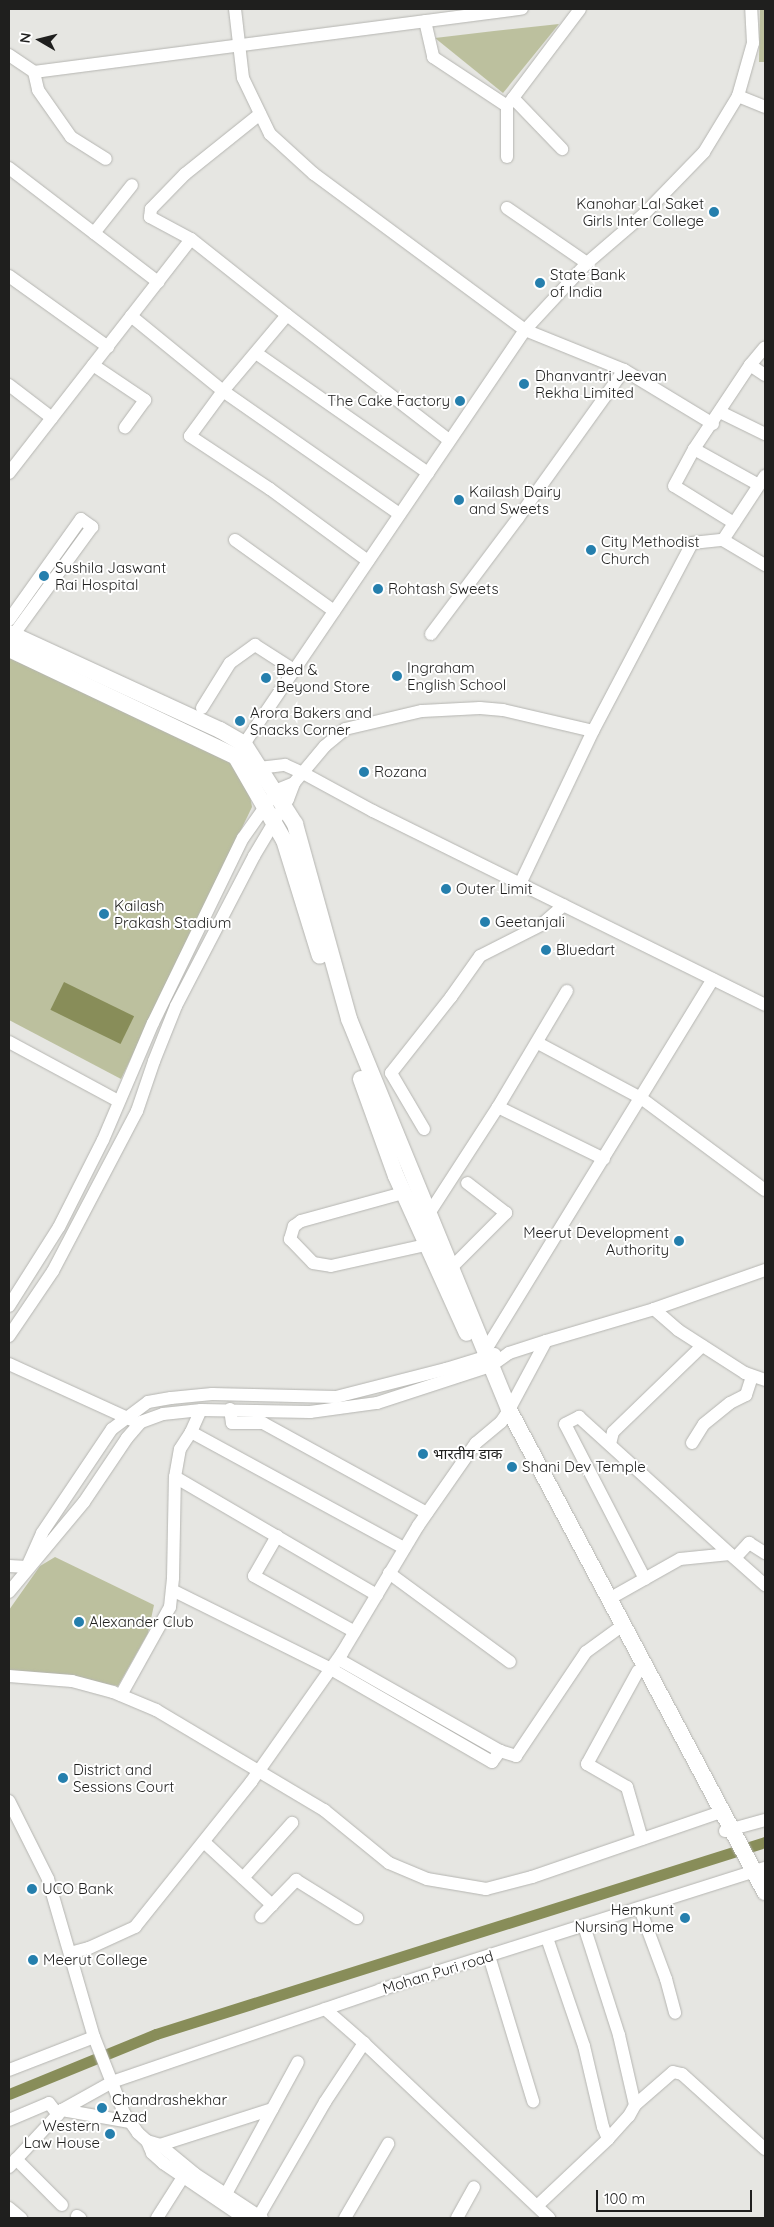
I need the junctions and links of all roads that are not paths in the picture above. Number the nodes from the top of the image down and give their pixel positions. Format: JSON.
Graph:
{"nodes":[{"id":1,"x":235,"y":9,"type":"edge"},
{"id":2,"x":522,"y":9,"type":"edge"},
{"id":3,"x":580,"y":9,"type":"edge"},
{"id":4,"x":752,"y":9,"type":"edge"},
{"id":5,"x":449,"y":13,"type":"edge"},
{"id":6,"x":425,"y":21,"type":"junction"},
{"id":7,"x":240,"y":45,"type":"junction"},
{"id":8,"x":9,"y":55,"type":"edge"},
{"id":9,"x":34,"y":72,"type":"junction"},
{"id":10,"x":738,"y":96,"type":"junction"},
{"id":11,"x":510,"y":102,"type":"junction"},
{"id":12,"x":765,"y":107,"type":"edge"},
{"id":13,"x":260,"y":114,"type":"junction"},
{"id":14,"x":562,"y":149,"type":"dead end"},
{"id":15,"x":507,"y":157,"type":"dead end"},
{"id":16,"x":106,"y":159,"type":"dead end"},
{"id":17,"x":9,"y":168,"type":"edge"},
{"id":18,"x":132,"y":185,"type":"dead end"},
{"id":19,"x":507,"y":208,"type":"dead end"},
{"id":20,"x":94,"y":233,"type":"junction"},
{"id":21,"x":192,"y":239,"type":"junction"},
{"id":22,"x":587,"y":264,"type":"junction"},
{"id":23,"x":9,"y":276,"type":"edge"},
{"id":24,"x":158,"y":282,"type":"junction"},
{"id":25,"x":287,"y":315,"type":"junction"},
{"id":26,"x":131,"y":316,"type":"junction"},
{"id":27,"x":524,"y":330,"type":"junction"},
{"id":28,"x":108,"y":347,"type":"junction"},
{"id":29,"x":765,"y":347,"type":"edge"},
{"id":30,"x":256,"y":354,"type":"junction"},
{"id":31,"x":94,"y":364,"type":"junction"},
{"id":32,"x":750,"y":366,"type":"junction"},
{"id":33,"x":624,"y":370,"type":"junction"},
{"id":34,"x":765,"y":375,"type":"edge"},
{"id":35,"x":9,"y":385,"type":"edge"},
{"id":36,"x":223,"y":391,"type":"junction"},
{"id":37,"x":720,"y":412,"type":"junction"},
{"id":38,"x":52,"y":418,"type":"junction"},
{"id":39,"x":713,"y":424,"type":"junction"},
{"id":40,"x":125,"y":428,"type":"dead end"},
{"id":41,"x":765,"y":434,"type":"edge"},
{"id":42,"x":449,"y":440,"type":"junction"},
{"id":43,"x":694,"y":449,"type":"junction"},
{"id":44,"x":11,"y":465,"type":"edge"},
{"id":45,"x":428,"y":473,"type":"junction"},
{"id":46,"x":762,"y":481,"type":"edge"},
{"id":47,"x":399,"y":514,"type":"junction"},
{"id":48,"x":734,"y":523,"type":"junction"},
{"id":49,"x":235,"y":540,"type":"dead end"},
{"id":50,"x":723,"y":540,"type":"junction"},
{"id":51,"x":368,"y":561,"type":"junction"},
{"id":52,"x":765,"y":565,"type":"edge"},
{"id":53,"x":334,"y":611,"type":"junction"},
{"id":54,"x":431,"y":634,"type":"dead end"},
{"id":55,"x":9,"y":636,"type":"edge"},
{"id":56,"x":294,"y":670,"type":"junction"},
{"id":57,"x":202,"y":708,"type":"dead end"},
{"id":58,"x":593,"y":731,"type":"junction"},
{"id":59,"x":240,"y":750,"type":"junction"},
{"id":60,"x":260,"y":768,"type":"junction"},
{"id":61,"x":303,"y":773,"type":"junction"},
{"id":62,"x":279,"y":800,"type":"junction"},
{"id":63,"x":265,"y":807,"type":"junction"},
{"id":64,"x":274,"y":822,"type":"junction"},
{"id":65,"x":520,"y":884,"type":"junction"},
{"id":66,"x":564,"y":906,"type":"junction"},
{"id":67,"x":713,"y":979,"type":"junction"},
{"id":68,"x":567,"y":992,"type":"dead end"},
{"id":69,"x":765,"y":1005,"type":"edge"},
{"id":70,"x":9,"y":1042,"type":"edge"},
{"id":71,"x":538,"y":1043,"type":"junction"},
{"id":72,"x":391,"y":1073,"type":"junction"},
{"id":73,"x":377,"y":1092,"type":"junction"},
{"id":74,"x":641,"y":1098,"type":"junction"},
{"id":75,"x":118,"y":1101,"type":"junction"},
{"id":76,"x":498,"y":1107,"type":"junction"},
{"id":77,"x":424,"y":1129,"type":"dead end"},
{"id":78,"x":604,"y":1159,"type":"junction"},
{"id":79,"x":467,"y":1183,"type":"dead end"},
{"id":80,"x":765,"y":1190,"type":"edge"},
{"id":81,"x":403,"y":1193,"type":"junction"},
{"id":82,"x":428,"y":1215,"type":"junction"},
{"id":83,"x":426,"y":1246,"type":"junction"},
{"id":84,"x":451,"y":1268,"type":"junction"},
{"id":85,"x":765,"y":1270,"type":"edge"},
{"id":86,"x":9,"y":1306,"type":"edge"},
{"id":87,"x":654,"y":1309,"type":"junction"},
{"id":88,"x":9,"y":1336,"type":"edge"},
{"id":89,"x":546,"y":1341,"type":"junction"},
{"id":90,"x":702,"y":1346,"type":"junction"},
{"id":91,"x":485,"y":1360,"type":"junction"},
{"id":92,"x":9,"y":1364,"type":"edge"},
{"id":93,"x":761,"y":1378,"type":"edge"},
{"id":94,"x":201,"y":1410,"type":"junction"},
{"id":95,"x":230,"y":1410,"type":"junction"},
{"id":96,"x":506,"y":1415,"type":"junction"},
{"id":97,"x":126,"y":1417,"type":"junction"},
{"id":98,"x":140,"y":1423,"type":"junction"},
{"id":99,"x":192,"y":1432,"type":"junction"},
{"id":100,"x":692,"y":1443,"type":"dead end"},
{"id":101,"x":610,"y":1444,"type":"junction"},
{"id":102,"x":175,"y":1477,"type":"junction"},
{"id":103,"x":427,"y":1513,"type":"junction"},
{"id":104,"x":277,"y":1536,"type":"junction"},
{"id":105,"x":404,"y":1548,"type":"junction"},
{"id":106,"x":765,"y":1553,"type":"edge"},
{"id":107,"x":733,"y":1556,"type":"junction"},
{"id":108,"x":9,"y":1566,"type":"edge"},
{"id":109,"x":28,"y":1567,"type":"junction"},
{"id":110,"x":390,"y":1573,"type":"junction"},
{"id":111,"x":645,"y":1579,"type":"junction"},
{"id":112,"x":765,"y":1585,"type":"edge"},
{"id":113,"x":172,"y":1590,"type":"junction"},
{"id":114,"x":9,"y":1592,"type":"edge"},
{"id":115,"x":377,"y":1595,"type":"junction"},
{"id":116,"x":609,"y":1600,"type":"junction"},
{"id":117,"x":616,"y":1630,"type":"junction"},
{"id":118,"x":355,"y":1632,"type":"junction"},
{"id":119,"x":510,"y":1662,"type":"dead end"},
{"id":120,"x":335,"y":1664,"type":"junction"},
{"id":121,"x":638,"y":1671,"type":"junction"},
{"id":122,"x":9,"y":1676,"type":"edge"},
{"id":123,"x":121,"y":1695,"type":"junction"},
{"id":124,"x":691,"y":1761,"type":"junction"},
{"id":125,"x":259,"y":1771,"type":"junction"},
{"id":126,"x":9,"y":1801,"type":"edge"},
{"id":127,"x":715,"y":1814,"type":"junction"},
{"id":128,"x":765,"y":1820,"type":"edge"},
{"id":129,"x":292,"y":1823,"type":"dead end"},
{"id":130,"x":729,"y":1832,"type":"junction"},
{"id":131,"x":642,"y":1839,"type":"junction"},
{"id":132,"x":204,"y":1842,"type":"junction"},
{"id":133,"x":755,"y":1868,"type":"edge"},
{"id":134,"x":243,"y":1878,"type":"junction"},
{"id":135,"x":765,"y":1892,"type":"edge"},
{"id":136,"x":272,"y":1905,"type":"junction"},
{"id":137,"x":765,"y":1907,"type":"edge"},
{"id":138,"x":640,"y":1909,"type":"junction"},
{"id":139,"x":261,"y":1917,"type":"dead end"},
{"id":140,"x":357,"y":1918,"type":"dead end"},
{"id":141,"x":584,"y":1926,"type":"junction"},
{"id":142,"x":546,"y":1938,"type":"junction"},
{"id":143,"x":70,"y":1953,"type":"junction"},
{"id":144,"x":489,"y":1956,"type":"junction"},
{"id":145,"x":325,"y":2009,"type":"junction"},
{"id":146,"x":675,"y":2013,"type":"dead end"},
{"id":147,"x":96,"y":2042,"type":"junction"},
{"id":148,"x":364,"y":2043,"type":"junction"},
{"id":149,"x":298,"y":2062,"type":"dead end"},
{"id":150,"x":9,"y":2070,"type":"edge"},
{"id":151,"x":112,"y":2082,"type":"junction"},
{"id":152,"x":533,"y":2101,"type":"dead end"},
{"id":153,"x":635,"y":2105,"type":"junction"},
{"id":154,"x":272,"y":2109,"type":"junction"},
{"id":155,"x":60,"y":2113,"type":"junction"},
{"id":156,"x":9,"y":2120,"type":"edge"},
{"id":157,"x":130,"y":2122,"type":"junction"},
{"id":158,"x":608,"y":2139,"type":"junction"},
{"id":159,"x":147,"y":2141,"type":"junction"},
{"id":160,"x":388,"y":2144,"type":"dead end"},
{"id":161,"x":160,"y":2145,"type":"junction"},
{"id":162,"x":765,"y":2149,"type":"edge"},
{"id":163,"x":12,"y":2163,"type":"edge"},
{"id":164,"x":183,"y":2177,"type":"junction"},
{"id":165,"x":474,"y":2187,"type":"dead end"},
{"id":166,"x":226,"y":2194,"type":"junction"},
{"id":167,"x":62,"y":2204,"type":"dead end"},
{"id":168,"x":537,"y":2206,"type":"junction"},
{"id":169,"x":9,"y":2208,"type":"edge"},
{"id":170,"x":260,"y":2217,"type":"edge"},
{"id":171,"x":21,"y":2218,"type":"edge"},
{"id":172,"x":157,"y":2218,"type":"edge"},
{"id":173,"x":244,"y":2218,"type":"edge"},
{"id":174,"x":345,"y":2218,"type":"edge"},
{"id":175,"x":457,"y":2218,"type":"edge"},
{"id":176,"x":549,"y":2218,"type":"edge"}],
"edges":[{"from":1,"to":7,"type":"street"},
{"from":2,"to":5,"type":"street"},
{"from":3,"to":11,"type":"street"},
{"from":4,"to":10,"type":"street"},
{"from":5,"to":6,"type":"street"},
{"from":6,"to":7,"type":"street"},
{"from":6,"to":11,"type":"street"},
{"from":7,"to":9,"type":"street"},
{"from":7,"to":13,"type":"street"},
{"from":8,"to":9,"type":"street"},
{"from":9,"to":16,"type":"street"},
{"from":10,"to":12,"type":"street"},
{"from":10,"to":22,"type":"street"},
{"from":11,"to":14,"type":"street"},
{"from":11,"to":15,"type":"street"},
{"from":13,"to":21,"type":"street"},
{"from":13,"to":27,"type":"street"},
{"from":17,"to":20,"type":"street"},
{"from":18,"to":20,"type":"street"},
{"from":19,"to":22,"type":"street"},
{"from":20,"to":24,"type":"street"},
{"from":21,"to":24,"type":"street"},
{"from":21,"to":25,"type":"street"},
{"from":22,"to":27,"type":"street"},
{"from":23,"to":28,"type":"street"},
{"from":24,"to":26,"type":"street"},
{"from":25,"to":30,"type":"street"},
{"from":25,"to":42,"type":"street"},
{"from":26,"to":28,"type":"street"},
{"from":26,"to":36,"type":"street"},
{"from":27,"to":33,"type":"street"},
{"from":27,"to":42,"type":"street"},
{"from":28,"to":31,"type":"street"},
{"from":29,"to":32,"type":"street"},
{"from":30,"to":36,"type":"street"},
{"from":30,"to":45,"type":"street"},
{"from":31,"to":38,"type":"street"},
{"from":31,"to":40,"type":"street"},
{"from":32,"to":34,"type":"street"},
{"from":32,"to":37,"type":"street"},
{"from":33,"to":39,"type":"street"},
{"from":33,"to":54,"type":"street"},
{"from":35,"to":38,"type":"street"},
{"from":36,"to":47,"type":"street"},
{"from":36,"to":51,"type":"street"},
{"from":37,"to":39,"type":"street"},
{"from":37,"to":41,"type":"street"},
{"from":38,"to":44,"type":"street"},
{"from":39,"to":43,"type":"street"},
{"from":42,"to":45,"type":"street"},
{"from":43,"to":46,"type":"street"},
{"from":43,"to":48,"type":"street"},
{"from":45,"to":47,"type":"street"},
{"from":46,"to":48,"type":"street"},
{"from":47,"to":51,"type":"street"},
{"from":48,"to":50,"type":"street"},
{"from":49,"to":53,"type":"street"},
{"from":50,"to":52,"type":"street"},
{"from":50,"to":58,"type":"street"},
{"from":51,"to":53,"type":"street"},
{"from":53,"to":56,"type":"street"},
{"from":55,"to":55,"type":"street"},
{"from":55,"to":59,"type":"main road"},
{"from":56,"to":57,"type":"street"},
{"from":56,"to":59,"type":"street"},
{"from":58,"to":61,"type":"street"},
{"from":58,"to":65,"type":"street"},
{"from":59,"to":60,"type":"main road"},
{"from":59,"to":63,"type":"main road"},
{"from":60,"to":61,"type":"street"},
{"from":60,"to":62,"type":"main road"},
{"from":61,"to":62,"type":"street"},
{"from":61,"to":65,"type":"street"},
{"from":62,"to":63,"type":"street"},
{"from":62,"to":64,"type":"street"},
{"from":62,"to":73,"type":"main road"},
{"from":63,"to":64,"type":"main road"},
{"from":63,"to":75,"type":"street"},
{"from":64,"to":81,"type":"main road"},
{"from":64,"to":88,"type":"street"},
{"from":65,"to":66,"type":"street"},
{"from":66,"to":67,"type":"street"},
{"from":66,"to":72,"type":"street"},
{"from":67,"to":69,"type":"street"},
{"from":67,"to":74,"type":"street"},
{"from":68,"to":71,"type":"street"},
{"from":70,"to":75,"type":"street"},
{"from":71,"to":74,"type":"street"},
{"from":71,"to":76,"type":"street"},
{"from":72,"to":73,"type":"street"},
{"from":72,"to":77,"type":"street"},
{"from":73,"to":82,"type":"main road"},
{"from":74,"to":78,"type":"street"},
{"from":74,"to":80,"type":"street"},
{"from":75,"to":86,"type":"street"},
{"from":76,"to":78,"type":"street"},
{"from":76,"to":82,"type":"street"},
{"from":78,"to":91,"type":"street"},
{"from":79,"to":84,"type":"street"},
{"from":81,"to":83,"type":"main road"},
{"from":81,"to":83,"type":"street"},
{"from":82,"to":84,"type":"main road"},
{"from":83,"to":91,"type":"main road"},
{"from":84,"to":91,"type":"main road"},
{"from":85,"to":87,"type":"street"},
{"from":87,"to":89,"type":"street"},
{"from":87,"to":90,"type":"street"},
{"from":89,"to":91,"type":"street"},
{"from":89,"to":96,"type":"street"},
{"from":90,"to":93,"type":"street"},
{"from":90,"to":101,"type":"street"},
{"from":91,"to":95,"type":"street"},
{"from":91,"to":96,"type":"main road"},
{"from":91,"to":97,"type":"street"},
{"from":92,"to":97,"type":"street"},
{"from":93,"to":100,"type":"street"},
{"from":94,"to":95,"type":"street"},
{"from":94,"to":98,"type":"street"},
{"from":94,"to":99,"type":"street"},
{"from":95,"to":103,"type":"street"},
{"from":96,"to":103,"type":"street"},
{"from":96,"to":116,"type":"main road"},
{"from":96,"to":117,"type":"main road"},
{"from":97,"to":98,"type":"street"},
{"from":97,"to":109,"type":"street"},
{"from":98,"to":109,"type":"street"},
{"from":99,"to":102,"type":"street"},
{"from":99,"to":105,"type":"street"},
{"from":101,"to":107,"type":"street"},
{"from":101,"to":111,"type":"street"},
{"from":102,"to":104,"type":"street"},
{"from":102,"to":113,"type":"street"},
{"from":103,"to":105,"type":"street"},
{"from":104,"to":115,"type":"street"},
{"from":104,"to":118,"type":"street"},
{"from":105,"to":110,"type":"street"},
{"from":106,"to":107,"type":"street"},
{"from":107,"to":111,"type":"street"},
{"from":107,"to":112,"type":"street"},
{"from":108,"to":109,"type":"street"},
{"from":109,"to":114,"type":"street"},
{"from":110,"to":115,"type":"street"},
{"from":110,"to":119,"type":"street"},
{"from":111,"to":116,"type":"street"},
{"from":113,"to":120,"type":"street"},
{"from":113,"to":123,"type":"street"},
{"from":115,"to":118,"type":"street"},
{"from":116,"to":124,"type":"main road"},
{"from":117,"to":120,"type":"street"},
{"from":117,"to":121,"type":"main road"},
{"from":118,"to":120,"type":"street"},
{"from":120,"to":125,"type":"street"},
{"from":121,"to":124,"type":"main road"},
{"from":121,"to":131,"type":"street"},
{"from":122,"to":123,"type":"street"},
{"from":123,"to":125,"type":"street"},
{"from":124,"to":127,"type":"main road"},
{"from":124,"to":130,"type":"main road"},
{"from":125,"to":131,"type":"street"},
{"from":125,"to":132,"type":"street"},
{"from":126,"to":143,"type":"street"},
{"from":127,"to":130,"type":"main road"},
{"from":127,"to":131,"type":"street"},
{"from":128,"to":130,"type":"street"},
{"from":129,"to":134,"type":"street"},
{"from":130,"to":133,"type":"main road"},
{"from":132,"to":134,"type":"street"},
{"from":132,"to":143,"type":"street"},
{"from":133,"to":135,"type":"main road"},
{"from":133,"to":137,"type":"main road"},
{"from":133,"to":138,"type":"street","name":"Mohan Puri road"},
{"from":134,"to":136,"type":"street"},
{"from":136,"to":139,"type":"street"},
{"from":136,"to":140,"type":"street"},
{"from":138,"to":141,"type":"street","name":"Mohan Puri road"},
{"from":138,"to":146,"type":"street"},
{"from":141,"to":142,"type":"street","name":"Mohan Puri road"},
{"from":141,"to":153,"type":"street"},
{"from":142,"to":144,"type":"street","name":"Mohan Puri road"},
{"from":142,"to":158,"type":"street"},
{"from":143,"to":147,"type":"street"},
{"from":144,"to":145,"type":"street","name":"Mohan Puri road"},
{"from":144,"to":152,"type":"street"},
{"from":145,"to":148,"type":"street"},
{"from":145,"to":151,"type":"street","name":"Mohan Puri road"},
{"from":147,"to":150,"type":"street"},
{"from":147,"to":151,"type":"street"},
{"from":148,"to":168,"type":"street"},
{"from":148,"to":170,"type":"street"},
{"from":149,"to":154,"type":"street"},
{"from":151,"to":155,"type":"street","name":"Mohan Puri road"},
{"from":151,"to":157,"type":"street"},
{"from":153,"to":158,"type":"street"},
{"from":153,"to":162,"type":"street"},
{"from":154,"to":161,"type":"street"},
{"from":154,"to":166,"type":"street"},
{"from":155,"to":156,"type":"street"},
{"from":155,"to":157,"type":"street"},
{"from":155,"to":163,"type":"street","name":"Mohan Puri road"},
{"from":157,"to":159,"type":"street"},
{"from":158,"to":168,"type":"street"},
{"from":159,"to":161,"type":"street"},
{"from":159,"to":164,"type":"street"},
{"from":160,"to":174,"type":"street"},
{"from":161,"to":166,"type":"street"},
{"from":163,"to":167,"type":"street"},
{"from":164,"to":172,"type":"street"},
{"from":164,"to":173,"type":"street"},
{"from":165,"to":175,"type":"street"},
{"from":166,"to":170,"type":"street"},
{"from":168,"to":176,"type":"street"},
{"from":169,"to":171,"type":"street"}]}
